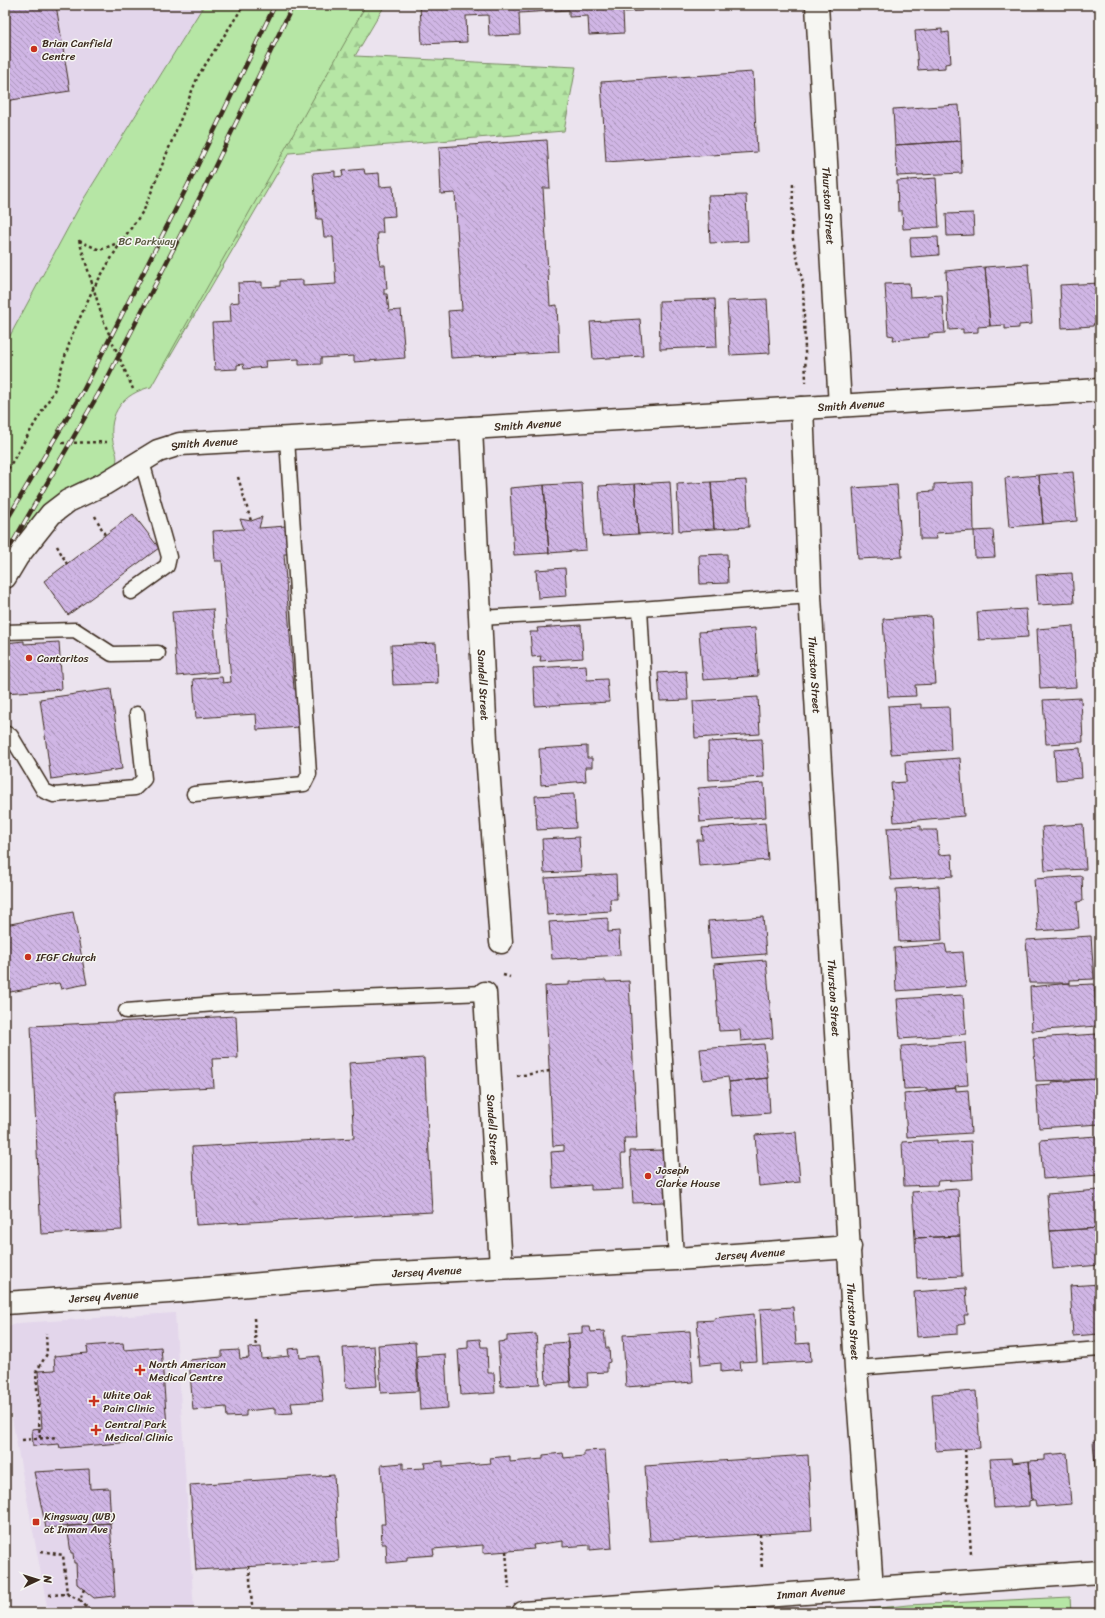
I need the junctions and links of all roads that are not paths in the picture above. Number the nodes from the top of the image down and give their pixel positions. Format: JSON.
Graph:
{"nodes":[{"id":1,"x":817,"y":5,"type":"edge"},
{"id":2,"x":1100,"y":390,"type":"edge"},
{"id":3,"x":840,"y":406,"type":"junction"},
{"id":4,"x":802,"y":408,"type":"junction"},
{"id":5,"x":471,"y":428,"type":"junction"},
{"id":6,"x":287,"y":439,"type":"junction"},
{"id":7,"x":150,"y":457,"type":"junction"},
{"id":8,"x":5,"y":576,"type":"edge"},
{"id":9,"x":131,"y":592,"type":"dead end"},
{"id":10,"x":810,"y":596,"type":"junction"},
{"id":11,"x":640,"y":609,"type":"junction"},
{"id":12,"x":480,"y":618,"type":"junction"},
{"id":13,"x":5,"y":632,"type":"edge"},
{"id":14,"x":158,"y":653,"type":"dead end"},
{"id":15,"x":137,"y":714,"type":"dead end"},
{"id":16,"x":5,"y":733,"type":"edge"},
{"id":17,"x":194,"y":794,"type":"dead end"},
{"id":18,"x":501,"y":942,"type":"dead end"},
{"id":19,"x":485,"y":993,"type":"joint"},
{"id":20,"x":126,"y":1011,"type":"dead end"},
{"id":21,"x":850,"y":1247,"type":"junction"},
{"id":22,"x":676,"y":1259,"type":"junction"},
{"id":23,"x":501,"y":1267,"type":"junction"},
{"id":24,"x":5,"y":1303,"type":"edge"},
{"id":25,"x":1100,"y":1349,"type":"edge"},
{"id":26,"x":856,"y":1368,"type":"junction"},
{"id":27,"x":1100,"y":1572,"type":"edge"},
{"id":28,"x":872,"y":1588,"type":"junction"},
{"id":29,"x":523,"y":1613,"type":"edge"}],
"edges":[{"from":1,"to":3,"type":"street","name":"Thurston Street"},
{"from":2,"to":3,"type":"street","name":"Smith Avenue"},
{"from":3,"to":4,"type":"street","name":"Smith Avenue"},
{"from":4,"to":5,"type":"street","name":"Smith Avenue"},
{"from":4,"to":10,"type":"street","name":"Thurston Street"},
{"from":5,"to":6,"type":"street","name":"Smith Avenue"},
{"from":5,"to":12,"type":"street","name":"Sandell Street"},
{"from":6,"to":7,"type":"street","name":"Smith Avenue"},
{"from":6,"to":17,"type":"lane"},
{"from":7,"to":8,"type":"street","name":"Smith Avenue"},
{"from":7,"to":9,"type":"lane"},
{"from":10,"to":11,"type":"lane"},
{"from":10,"to":21,"type":"street","name":"Thurston Street"},
{"from":11,"to":12,"type":"lane"},
{"from":11,"to":22,"type":"lane"},
{"from":12,"to":18,"type":"street","name":"Sandell Street"},
{"from":13,"to":14,"type":"lane"},
{"from":15,"to":16,"type":"lane"},
{"from":19,"to":20,"type":"lane"},
{"from":19,"to":23,"type":"street","name":"Sandell Street"},
{"from":21,"to":22,"type":"street","name":"Jersey Avenue"},
{"from":21,"to":26,"type":"street","name":"Thurston Street"},
{"from":22,"to":23,"type":"street","name":"Jersey Avenue"},
{"from":23,"to":24,"type":"street","name":"Jersey Avenue"},
{"from":25,"to":26,"type":"lane"},
{"from":26,"to":28,"type":"street","name":"Thurston Street"},
{"from":27,"to":28,"type":"street","name":"Inman Avenue"},
{"from":28,"to":29,"type":"street","name":"Inman Avenue"}]}
